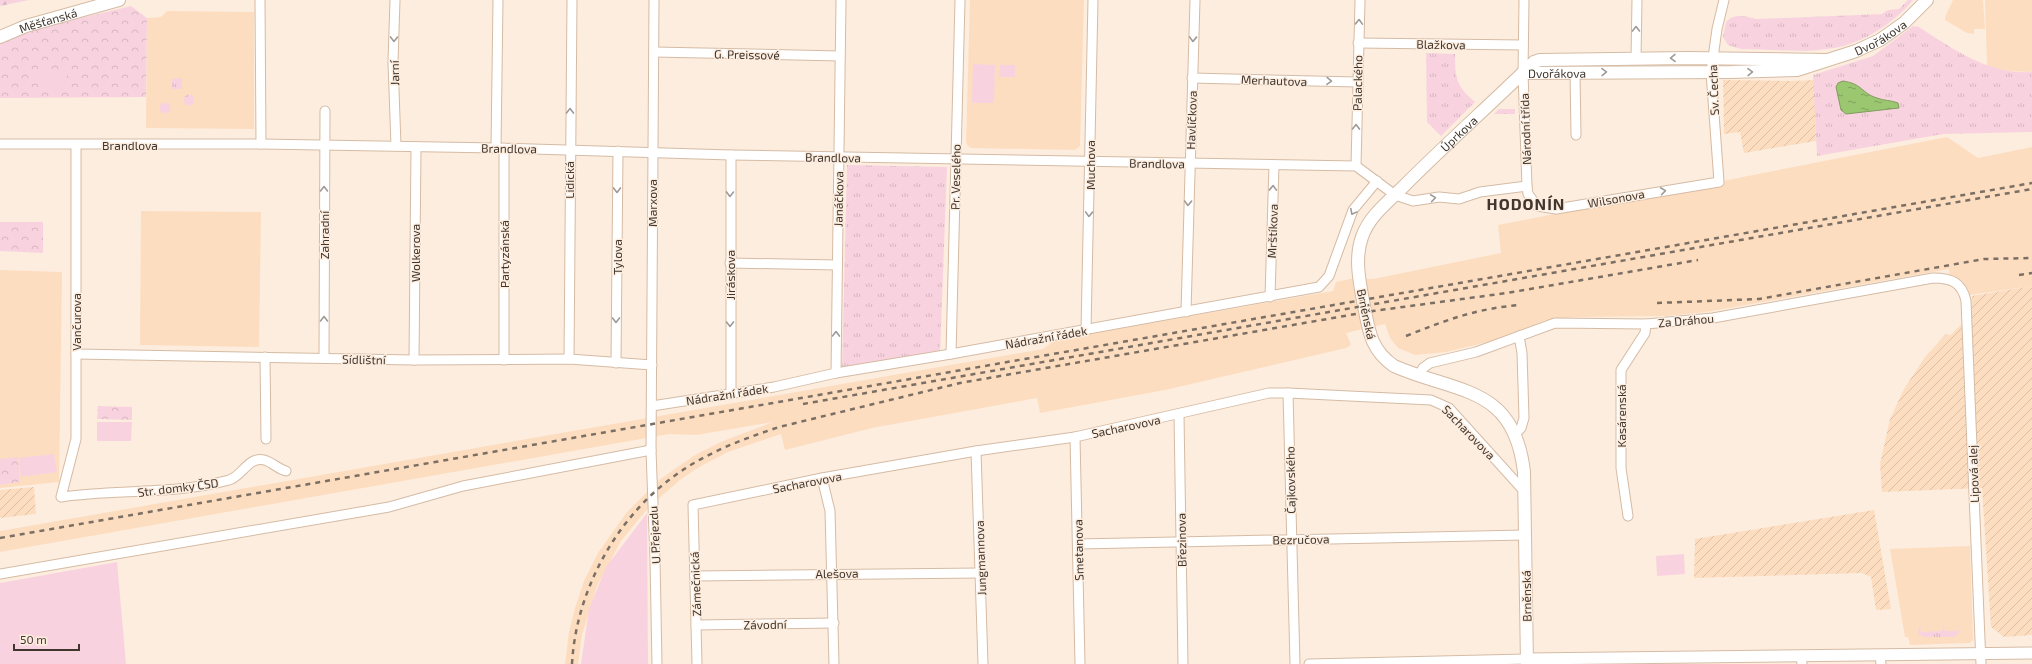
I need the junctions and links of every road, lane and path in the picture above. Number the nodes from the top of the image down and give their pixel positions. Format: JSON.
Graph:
{"nodes":[{"id":1,"x":119,"y":0,"type":"edge"},
{"id":2,"x":260,"y":0,"type":"edge"},
{"id":3,"x":395,"y":0,"type":"edge"},
{"id":4,"x":498,"y":0,"type":"edge"},
{"id":5,"x":572,"y":0,"type":"edge"},
{"id":6,"x":654,"y":0,"type":"edge"},
{"id":7,"x":841,"y":0,"type":"edge"},
{"id":8,"x":960,"y":0,"type":"edge"},
{"id":9,"x":1093,"y":0,"type":"edge"},
{"id":10,"x":1195,"y":0,"type":"edge"},
{"id":11,"x":1360,"y":0,"type":"edge"},
{"id":12,"x":1524,"y":0,"type":"edge"},
{"id":13,"x":1637,"y":0,"type":"edge"},
{"id":14,"x":1724,"y":0,"type":"edge"},
{"id":15,"x":1927,"y":0,"type":"edge"},
{"id":16,"x":0,"y":37,"type":"edge"},
{"id":17,"x":1358,"y":43,"type":"junction"},
{"id":18,"x":1524,"y":45,"type":"junction"},
{"id":19,"x":654,"y":52,"type":"junction"},
{"id":20,"x":840,"y":56,"type":"junction"},
{"id":21,"x":1712,"y":58,"type":"junction"},
{"id":22,"x":1636,"y":59,"type":"junction"},
{"id":23,"x":1824,"y":60,"type":"junction"},
{"id":24,"x":1711,"y":72,"type":"junction"},
{"id":25,"x":1523,"y":73,"type":"junction"},
{"id":26,"x":1575,"y":73,"type":"junction"},
{"id":27,"x":1192,"y":78,"type":"junction"},
{"id":28,"x":1357,"y":82,"type":"junction"},
{"id":29,"x":326,"y":112,"type":"dead end"},
{"id":30,"x":1576,"y":135,"type":"dead end"},
{"id":31,"x":0,"y":144,"type":"edge"},
{"id":32,"x":261,"y":144,"type":"junction"},
{"id":33,"x":76,"y":146,"type":"junction"},
{"id":34,"x":324,"y":146,"type":"junction"},
{"id":35,"x":396,"y":146,"type":"junction"},
{"id":36,"x":416,"y":147,"type":"junction"},
{"id":37,"x":500,"y":148,"type":"junction"},
{"id":38,"x":569,"y":150,"type":"junction"},
{"id":39,"x":618,"y":151,"type":"junction"},
{"id":40,"x":653,"y":152,"type":"junction"},
{"id":41,"x":731,"y":155,"type":"junction"},
{"id":42,"x":839,"y":157,"type":"junction"},
{"id":43,"x":956,"y":159,"type":"junction"},
{"id":44,"x":1091,"y":162,"type":"junction"},
{"id":45,"x":1189,"y":164,"type":"junction"},
{"id":46,"x":1274,"y":165,"type":"junction"},
{"id":47,"x":1356,"y":166,"type":"junction"},
{"id":48,"x":1377,"y":181,"type":"junction"},
{"id":49,"x":1719,"y":182,"type":"joint"},
{"id":50,"x":1527,"y":186,"type":"junction"},
{"id":51,"x":1395,"y":195,"type":"junction"},
{"id":52,"x":730,"y":263,"type":"junction"},
{"id":53,"x":837,"y":265,"type":"junction"},
{"id":54,"x":1960,"y":285,"type":"joint"},
{"id":55,"x":1270,"y":297,"type":"junction"},
{"id":56,"x":1186,"y":312,"type":"junction"},
{"id":57,"x":1646,"y":324,"type":"junction"},
{"id":58,"x":1086,"y":330,"type":"junction"},
{"id":59,"x":1519,"y":336,"type":"junction"},
{"id":60,"x":76,"y":354,"type":"junction"},
{"id":61,"x":951,"y":354,"type":"junction"},
{"id":62,"x":264,"y":357,"type":"junction"},
{"id":63,"x":324,"y":358,"type":"junction"},
{"id":64,"x":569,"y":359,"type":"junction"},
{"id":65,"x":414,"y":360,"type":"junction"},
{"id":66,"x":504,"y":360,"type":"junction"},
{"id":67,"x":616,"y":363,"type":"junction"},
{"id":68,"x":652,"y":365,"type":"junction"},
{"id":69,"x":836,"y":373,"type":"junction"},
{"id":70,"x":1419,"y":374,"type":"junction"},
{"id":71,"x":1288,"y":393,"type":"junction"},
{"id":72,"x":731,"y":394,"type":"junction"},
{"id":73,"x":652,"y":406,"type":"junction"},
{"id":74,"x":1179,"y":415,"type":"junction"},
{"id":75,"x":1515,"y":434,"type":"junction"},
{"id":76,"x":1075,"y":437,"type":"junction"},
{"id":77,"x":266,"y":439,"type":"dead end"},
{"id":78,"x":651,"y":450,"type":"junction"},
{"id":79,"x":976,"y":451,"type":"junction"},
{"id":80,"x":286,"y":471,"type":"dead end"},
{"id":81,"x":822,"y":478,"type":"junction"},
{"id":82,"x":1524,"y":491,"type":"junction"},
{"id":83,"x":61,"y":496,"type":"joint"},
{"id":84,"x":692,"y":505,"type":"joint"},
{"id":85,"x":1628,"y":516,"type":"dead end"},
{"id":86,"x":1525,"y":535,"type":"junction"},
{"id":87,"x":1291,"y":539,"type":"junction"},
{"id":88,"x":1181,"y":542,"type":"junction"},
{"id":89,"x":1078,"y":544,"type":"junction"},
{"id":90,"x":833,"y":573,"type":"junction"},
{"id":91,"x":980,"y":573,"type":"junction"},
{"id":92,"x":0,"y":574,"type":"edge"},
{"id":93,"x":695,"y":576,"type":"junction"},
{"id":94,"x":834,"y":623,"type":"junction"},
{"id":95,"x":696,"y":625,"type":"junction"},
{"id":96,"x":2032,"y":653,"type":"edge"},
{"id":97,"x":1980,"y":658,"type":"edge"},
{"id":98,"x":1802,"y":660,"type":"edge"},
{"id":99,"x":1880,"y":660,"type":"edge"},
{"id":100,"x":1623,"y":661,"type":"edge"},
{"id":101,"x":1722,"y":661,"type":"edge"},
{"id":102,"x":1527,"y":662,"type":"edge"},
{"id":103,"x":657,"y":664,"type":"edge"},
{"id":104,"x":697,"y":664,"type":"edge"},
{"id":105,"x":834,"y":664,"type":"edge"},
{"id":106,"x":983,"y":664,"type":"edge"},
{"id":107,"x":1080,"y":664,"type":"edge"},
{"id":108,"x":1183,"y":664,"type":"edge"},
{"id":109,"x":1295,"y":664,"type":"edge"},
{"id":110,"x":1308,"y":664,"type":"edge"}],
"edges":[{"from":1,"to":16,"type":"main road","name":"Měšťanská"},
{"from":2,"to":32,"type":"street"},
{"from":3,"to":35,"type":"street","name":"Jarní","one_way":true},
{"from":4,"to":37,"type":"street","name":"Partyzánská"},
{"from":38,"to":5,"type":"street","name":"Lidická","one_way":true},
{"from":6,"to":19,"type":"street","name":"Marxova"},
{"from":7,"to":20,"type":"street","name":"Janáčkova"},
{"from":8,"to":43,"type":"street","name":"Pr. Veselého"},
{"from":9,"to":44,"type":"street","name":"Muchova"},
{"from":10,"to":27,"type":"street","name":"Havlíčkova","one_way":true},
{"from":17,"to":11,"type":"street","name":"Palackého","one_way":true},
{"from":12,"to":18,"type":"street","name":"Národní třída"},
{"from":22,"to":13,"type":"street","one_way":true},
{"from":14,"to":21,"type":"street","name":"Sv. Čecha"},
{"from":15,"to":23,"type":"main road","name":"Dvořákova"},
{"from":17,"to":18,"type":"street","name":"Blažkova"},
{"from":17,"to":28,"type":"street","name":"Palackého"},
{"from":18,"to":25,"type":"street","name":"Národní třída"},
{"from":19,"to":20,"type":"street","name":"G. Preissové"},
{"from":19,"to":40,"type":"street","name":"Marxova"},
{"from":20,"to":42,"type":"street","name":"Janáčkova"},
{"from":21,"to":22,"type":"main road","name":"Dvořákova","one_way":true},
{"from":21,"to":23,"type":"main road","name":"Dvořákova"},
{"from":21,"to":24,"type":"street","name":"Sv. Čecha"},
{"from":22,"to":25,"type":"main road","name":"Dvořákova"},
{"from":24,"to":23,"type":"main road","name":"Dvořákova","one_way":true},
{"from":26,"to":24,"type":"main road","name":"Dvořákova","one_way":true},
{"from":24,"to":49,"type":"street","name":"Sv. Čecha"},
{"from":25,"to":26,"type":"main road","name":"Dvořákova"},
{"from":25,"to":50,"type":"street","name":"Národní třída"},
{"from":25,"to":51,"type":"main road","name":"Úprkova"},
{"from":26,"to":30,"type":"street"},
{"from":27,"to":28,"type":"street","name":"Merhautova","one_way":true},
{"from":27,"to":45,"type":"street","name":"Havlíčkova"},
{"from":47,"to":28,"type":"street","name":"Palackého","one_way":true},
{"from":29,"to":34,"type":"street","name":"Zahradní"},
{"from":31,"to":33,"type":"street","name":"Brandlova"},
{"from":32,"to":33,"type":"street","name":"Brandlova"},
{"from":32,"to":34,"type":"street","name":"Brandlova"},
{"from":33,"to":60,"type":"street","name":"Vančurova"},
{"from":34,"to":35,"type":"street","name":"Brandlova"},
{"from":63,"to":34,"type":"street","name":"Zahradní","one_way":true},
{"from":35,"to":36,"type":"street","name":"Brandlova"},
{"from":36,"to":37,"type":"street","name":"Brandlova"},
{"from":36,"to":65,"type":"street","name":"Wolkerova"},
{"from":37,"to":38,"type":"street","name":"Brandlova"},
{"from":37,"to":66,"type":"street","name":"Partyzánská"},
{"from":38,"to":39,"type":"street","name":"Brandlova"},
{"from":38,"to":64,"type":"street","name":"Lidická"},
{"from":39,"to":40,"type":"street","name":"Brandlova"},
{"from":39,"to":67,"type":"street","name":"Tylova","one_way":true},
{"from":40,"to":41,"type":"street","name":"Brandlova"},
{"from":40,"to":68,"type":"street","name":"Marxova"},
{"from":41,"to":42,"type":"street","name":"Brandlova"},
{"from":41,"to":52,"type":"street","name":"Jiráskova","one_way":true},
{"from":42,"to":43,"type":"street","name":"Brandlova"},
{"from":42,"to":53,"type":"street","name":"Janáčkova"},
{"from":43,"to":44,"type":"street","name":"Brandlova"},
{"from":43,"to":61,"type":"street","name":"Pr. Veselého"},
{"from":44,"to":45,"type":"street","name":"Brandlova"},
{"from":44,"to":58,"type":"street","name":"Muchova","one_way":true},
{"from":45,"to":46,"type":"street","name":"Brandlova"},
{"from":45,"to":56,"type":"street","name":"Havlíčkova","one_way":true},
{"from":46,"to":47,"type":"street","name":"Brandlova"},
{"from":55,"to":46,"type":"street","name":"Mrštíkova","one_way":true},
{"from":47,"to":48,"type":"street"},
{"from":48,"to":51,"type":"street"},
{"from":48,"to":55,"type":"street","name":"Nádražní řádek","one_way":true},
{"from":50,"to":49,"type":"street","name":"Wilsonova","one_way":true},
{"from":51,"to":50,"type":"street","one_way":true},
{"from":51,"to":70,"type":"main road","name":"Brněnská"},
{"from":52,"to":53,"type":"street"},
{"from":52,"to":72,"type":"street","name":"Jiráskova","one_way":true},
{"from":69,"to":53,"type":"street","name":"Janáčkova","one_way":true},
{"from":54,"to":57,"type":"street","name":"Za Dráhou"},
{"from":54,"to":97,"type":"street","name":"Lipová alej"},
{"from":55,"to":56,"type":"street","name":"Nádražní řádek"},
{"from":56,"to":58,"type":"street","name":"Nádražní řádek"},
{"from":57,"to":59,"type":"street","name":"Za Dráhou"},
{"from":57,"to":85,"type":"street","name":"Kasárenská"},
{"from":58,"to":61,"type":"street","name":"Nádražní řádek"},
{"from":59,"to":70,"type":"street","name":"Za Dráhou"},
{"from":59,"to":75,"type":"street"},
{"from":60,"to":62,"type":"street","name":"Sídlištní"},
{"from":60,"to":83,"type":"street","name":"Vančurova"},
{"from":61,"to":69,"type":"street","name":"Nádražní řádek"},
{"from":62,"to":63,"type":"street","name":"Sídlištní"},
{"from":62,"to":77,"type":"street"},
{"from":63,"to":65,"type":"street","name":"Sídlištní"},
{"from":64,"to":66,"type":"street","name":"Sídlištní"},
{"from":64,"to":67,"type":"street","name":"Sídlištní"},
{"from":65,"to":66,"type":"street","name":"Sídlištní"},
{"from":67,"to":68,"type":"street","name":"Sídlištní"},
{"from":68,"to":73,"type":"street","name":"Marxova"},
{"from":69,"to":72,"type":"street","name":"Nádražní řádek"},
{"from":70,"to":75,"type":"main road","name":"Brněnská"},
{"from":71,"to":74,"type":"street","name":"Sacharovova"},
{"from":71,"to":82,"type":"street","name":"Sacharovova"},
{"from":71,"to":87,"type":"street","name":"Čajkovského"},
{"from":72,"to":73,"type":"street","name":"Nádražní řádek"},
{"from":73,"to":78,"type":"street","name":"U Přejezdu"},
{"from":74,"to":76,"type":"street","name":"Sacharovova"},
{"from":74,"to":88,"type":"street","name":"Březinova"},
{"from":75,"to":82,"type":"main road","name":"Brněnská"},
{"from":76,"to":79,"type":"street","name":"Sacharovova"},
{"from":76,"to":89,"type":"street","name":"Smetanova"},
{"from":78,"to":92,"type":"street"},
{"from":78,"to":103,"type":"street","name":"U Přejezdu"},
{"from":79,"to":81,"type":"street","name":"Sacharovova"},
{"from":79,"to":91,"type":"street","name":"Jungmannova"},
{"from":80,"to":83,"type":"street","name":"Str. domky ČSD"},
{"from":81,"to":84,"type":"street","name":"Sacharovova"},
{"from":81,"to":90,"type":"street"},
{"from":82,"to":86,"type":"main road","name":"Brněnská"},
{"from":84,"to":93,"type":"street","name":"Zámečnická"},
{"from":86,"to":87,"type":"street","name":"Bezručova"},
{"from":86,"to":102,"type":"main road","name":"Brněnská"},
{"from":87,"to":88,"type":"street","name":"Bezručova"},
{"from":87,"to":109,"type":"street","name":"Čajkovského"},
{"from":88,"to":89,"type":"street","name":"Bezručova"},
{"from":88,"to":108,"type":"street","name":"Březinova"},
{"from":89,"to":107,"type":"street","name":"Smetanova"},
{"from":90,"to":91,"type":"street","name":"Alešova"},
{"from":90,"to":93,"type":"street","name":"Alešova"},
{"from":90,"to":94,"type":"street"},
{"from":91,"to":106,"type":"street","name":"Jungmannova"},
{"from":93,"to":95,"type":"street","name":"Zámečnická"},
{"from":94,"to":95,"type":"street","name":"Závodní"},
{"from":94,"to":105,"type":"street"},
{"from":95,"to":104,"type":"street","name":"Zámečnická"},
{"from":96,"to":97,"type":"street"},
{"from":97,"to":99,"type":"street"},
{"from":98,"to":99,"type":"street"},
{"from":98,"to":101,"type":"street"},
{"from":100,"to":101,"type":"street"},
{"from":100,"to":102,"type":"street"},
{"from":102,"to":110,"type":"street"}]}
